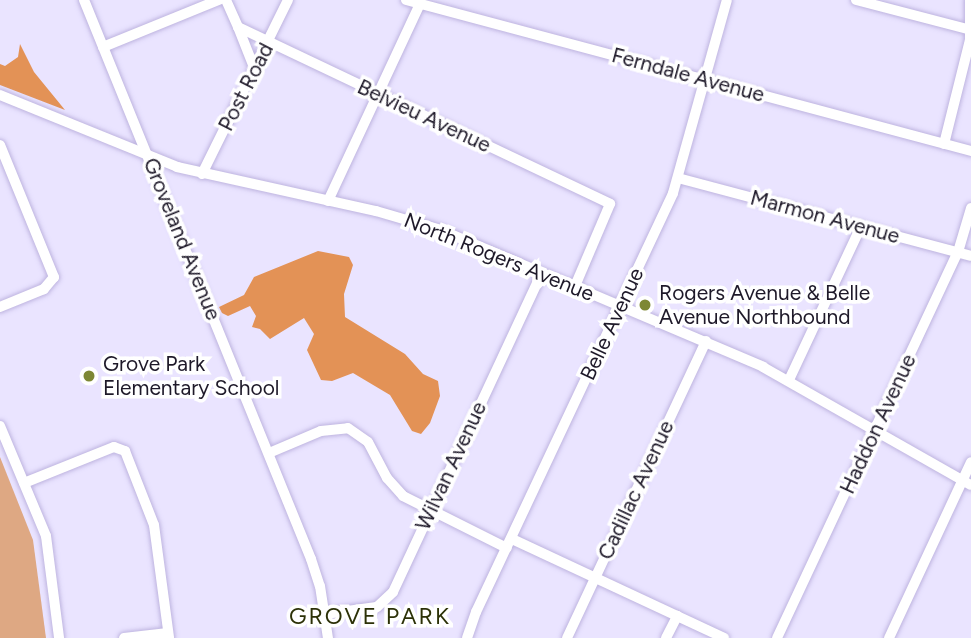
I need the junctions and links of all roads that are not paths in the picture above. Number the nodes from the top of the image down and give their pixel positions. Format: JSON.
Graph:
{"nodes":[{"id":1,"x":84,"y":0,"type":"edge"},
{"id":2,"x":219,"y":0,"type":"edge"},
{"id":3,"x":226,"y":0,"type":"edge"},
{"id":4,"x":288,"y":0,"type":"edge"},
{"id":5,"x":406,"y":0,"type":"edge"},
{"id":6,"x":727,"y":0,"type":"edge"},
{"id":7,"x":856,"y":0,"type":"edge"},
{"id":8,"x":970,"y":0,"type":"edge"},
{"id":9,"x":421,"y":4,"type":"junction"},
{"id":10,"x":238,"y":27,"type":"junction"},
{"id":11,"x":971,"y":30,"type":"edge"},
{"id":12,"x":270,"y":42,"type":"junction"},
{"id":13,"x":103,"y":47,"type":"junction"},
{"id":14,"x":255,"y":70,"type":"junction"},
{"id":15,"x":705,"y":80,"type":"junction"},
{"id":16,"x":0,"y":95,"type":"edge"},
{"id":17,"x":378,"y":95,"type":"junction"},
{"id":18,"x":944,"y":144,"type":"junction"},
{"id":19,"x":0,"y":145,"type":"edge"},
{"id":20,"x":971,"y":151,"type":"edge"},
{"id":21,"x":148,"y":156,"type":"junction"},
{"id":22,"x":202,"y":174,"type":"junction"},
{"id":23,"x":678,"y":178,"type":"junction"},
{"id":24,"x":328,"y":201,"type":"junction"},
{"id":25,"x":971,"y":208,"type":"edge"},
{"id":26,"x":861,"y":226,"type":"junction"},
{"id":27,"x":958,"y":252,"type":"junction"},
{"id":28,"x":971,"y":256,"type":"edge"},
{"id":29,"x":542,"y":273,"type":"junction"},
{"id":30,"x":575,"y":286,"type":"junction"},
{"id":31,"x":620,"y":305,"type":"junction"},
{"id":32,"x":0,"y":307,"type":"edge"},
{"id":33,"x":706,"y":341,"type":"junction"},
{"id":34,"x":789,"y":380,"type":"junction"},
{"id":35,"x":0,"y":426,"type":"edge"},
{"id":36,"x":875,"y":430,"type":"junction"},
{"id":37,"x":269,"y":453,"type":"junction"},
{"id":38,"x":971,"y":462,"type":"edge"},
{"id":39,"x":24,"y":483,"type":"junction"},
{"id":40,"x":967,"y":483,"type":"edge"},
{"id":41,"x":430,"y":512,"type":"junction"},
{"id":42,"x":509,"y":544,"type":"junction"},
{"id":43,"x":594,"y":578,"type":"junction"},
{"id":44,"x":325,"y":614,"type":"junction"},
{"id":45,"x":677,"y":616,"type":"junction"},
{"id":46,"x":168,"y":636,"type":"edge"},
{"id":47,"x":59,"y":638,"type":"edge"},
{"id":48,"x":124,"y":638,"type":"edge"},
{"id":49,"x":328,"y":638,"type":"edge"},
{"id":50,"x":467,"y":638,"type":"edge"},
{"id":51,"x":567,"y":638,"type":"edge"},
{"id":52,"x":666,"y":638,"type":"edge"},
{"id":53,"x":724,"y":638,"type":"edge"},
{"id":54,"x":777,"y":638,"type":"edge"},
{"id":55,"x":889,"y":638,"type":"edge"}],
"edges":[{"from":1,"to":13,"type":"street","name":"Groveland Avenue"},
{"from":2,"to":13,"type":"street"},
{"from":3,"to":10,"type":"street"},
{"from":4,"to":12,"type":"street","name":"Post Road"},
{"from":5,"to":9,"type":"street","name":"Ferndale Avenue"},
{"from":6,"to":15,"type":"street","name":"Belle Avenue"},
{"from":7,"to":11,"type":"street"},
{"from":8,"to":11,"type":"street"},
{"from":9,"to":15,"type":"street","name":"Ferndale Avenue"},
{"from":9,"to":17,"type":"street"},
{"from":10,"to":12,"type":"street","name":"Belvieu Avenue"},
{"from":10,"to":14,"type":"street"},
{"from":11,"to":18,"type":"street"},
{"from":12,"to":14,"type":"street","name":"Post Road"},
{"from":12,"to":17,"type":"street","name":"Belvieu Avenue"},
{"from":13,"to":21,"type":"street","name":"Groveland Avenue"},
{"from":14,"to":22,"type":"street","name":"Post Road"},
{"from":15,"to":18,"type":"street","name":"Ferndale Avenue"},
{"from":15,"to":23,"type":"street","name":"Belle Avenue"},
{"from":16,"to":21,"type":"street","name":"North Rogers Avenue"},
{"from":17,"to":24,"type":"street"},
{"from":17,"to":30,"type":"street","name":"Belvieu Avenue"},
{"from":18,"to":20,"type":"street","name":"Ferndale Avenue"},
{"from":19,"to":32,"type":"street"},
{"from":21,"to":22,"type":"street","name":"North Rogers Avenue"},
{"from":21,"to":37,"type":"street","name":"Groveland Avenue"},
{"from":22,"to":24,"type":"street","name":"North Rogers Avenue"},
{"from":23,"to":26,"type":"street","name":"Marmon Avenue"},
{"from":23,"to":31,"type":"street","name":"Belle Avenue"},
{"from":24,"to":29,"type":"street","name":"North Rogers Avenue"},
{"from":25,"to":27,"type":"street","name":"Haddon Avenue"},
{"from":26,"to":27,"type":"street","name":"Marmon Avenue"},
{"from":26,"to":34,"type":"street"},
{"from":27,"to":28,"type":"street","name":"Marmon Avenue"},
{"from":27,"to":36,"type":"street","name":"Haddon Avenue"},
{"from":29,"to":30,"type":"street","name":"North Rogers Avenue"},
{"from":29,"to":41,"type":"street","name":"Wilvan Avenue"},
{"from":30,"to":31,"type":"street","name":"North Rogers Avenue"},
{"from":31,"to":33,"type":"street","name":"North Rogers Avenue"},
{"from":31,"to":42,"type":"street","name":"Belle Avenue"},
{"from":33,"to":34,"type":"street","name":"North Rogers Avenue"},
{"from":33,"to":43,"type":"street","name":"Cadillac Avenue"},
{"from":34,"to":36,"type":"street","name":"North Rogers Avenue"},
{"from":35,"to":39,"type":"street"},
{"from":36,"to":40,"type":"street","name":"North Rogers Avenue"},
{"from":36,"to":54,"type":"street","name":"Haddon Avenue"},
{"from":37,"to":41,"type":"street"},
{"from":37,"to":44,"type":"street","name":"Groveland Avenue"},
{"from":38,"to":40,"type":"street"},
{"from":39,"to":46,"type":"street"},
{"from":39,"to":47,"type":"street"},
{"from":40,"to":55,"type":"street"},
{"from":41,"to":42,"type":"street"},
{"from":41,"to":44,"type":"street","name":"Wilvan Avenue"},
{"from":42,"to":43,"type":"street"},
{"from":42,"to":50,"type":"street","name":"Belle Avenue"},
{"from":43,"to":45,"type":"street"},
{"from":43,"to":51,"type":"street","name":"Cadillac Avenue"},
{"from":44,"to":49,"type":"street","name":"Groveland Avenue"},
{"from":45,"to":52,"type":"street"},
{"from":45,"to":53,"type":"street"},
{"from":46,"to":48,"type":"street"}]}
